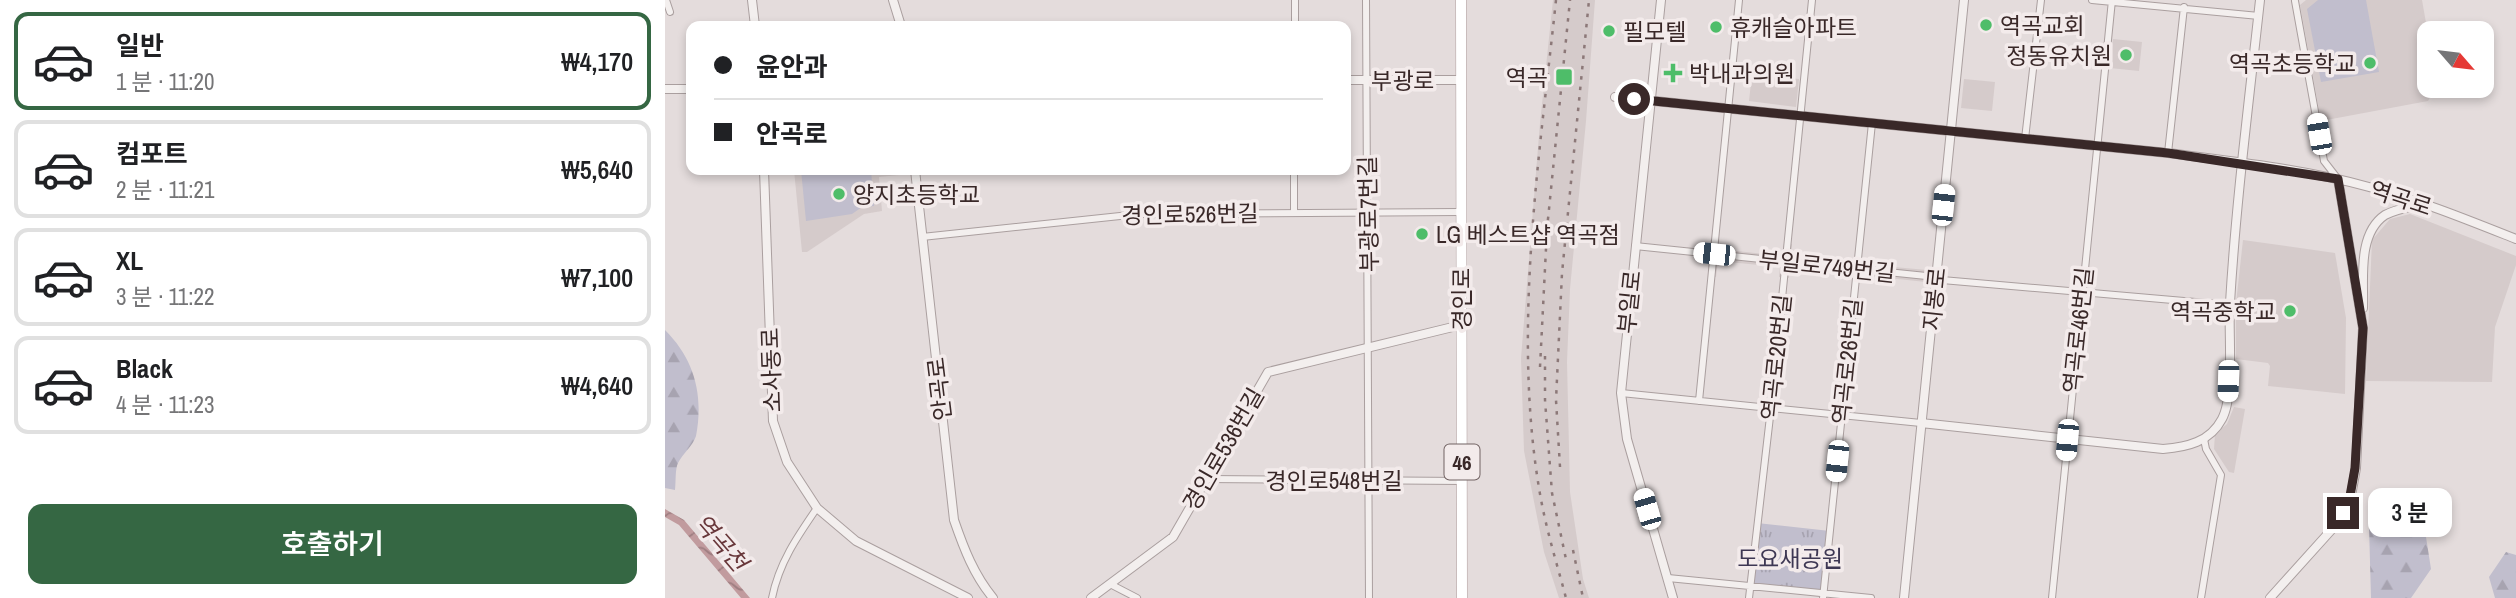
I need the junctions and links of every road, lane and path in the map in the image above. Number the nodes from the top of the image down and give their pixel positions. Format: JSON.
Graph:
{"nodes":[{"id":1,"x":666,"y":0,"type":"edge"},
{"id":2,"x":752,"y":0,"type":"edge"},
{"id":3,"x":893,"y":0,"type":"edge"},
{"id":4,"x":1295,"y":0,"type":"edge"},
{"id":5,"x":1366,"y":0,"type":"edge"},
{"id":6,"x":1461,"y":0,"type":"edge"},
{"id":7,"x":1661,"y":0,"type":"edge"},
{"id":8,"x":1739,"y":0,"type":"edge"},
{"id":9,"x":1812,"y":0,"type":"edge"},
{"id":10,"x":1964,"y":0,"type":"edge"},
{"id":11,"x":2041,"y":0,"type":"edge"},
{"id":12,"x":2092,"y":0,"type":"edge"},
{"id":13,"x":2260,"y":0,"type":"edge"},
{"id":14,"x":2112,"y":1,"type":"edge"},
{"id":15,"x":2295,"y":1,"type":"edge"},
{"id":16,"x":2184,"y":7,"type":"junction"},
{"id":17,"x":670,"y":12,"type":"dead end"},
{"id":18,"x":2259,"y":16,"type":"junction"},
{"id":19,"x":754,"y":21,"type":"edge"},
{"id":20,"x":899,"y":21,"type":"edge"},
{"id":21,"x":1295,"y":21,"type":"edge"},
{"id":22,"x":1351,"y":80,"type":"edge"},
{"id":23,"x":1366,"y":80,"type":"junction"},
{"id":24,"x":1460,"y":80,"type":"junction"},
{"id":25,"x":665,"y":89,"type":"edge"},
{"id":26,"x":686,"y":89,"type":"edge"},
{"id":27,"x":1615,"y":97,"type":"dead end"},
{"id":28,"x":1652,"y":101,"type":"junction"},
{"id":29,"x":1728,"y":108,"type":"junction"},
{"id":30,"x":1800,"y":116,"type":"junction"},
{"id":31,"x":1872,"y":123,"type":"junction"},
{"id":32,"x":1950,"y":131,"type":"junction"},
{"id":33,"x":2025,"y":139,"type":"junction"},
{"id":34,"x":2096,"y":146,"type":"junction"},
{"id":35,"x":2168,"y":153,"type":"junction"},
{"id":36,"x":2243,"y":163,"type":"junction"},
{"id":37,"x":764,"y":175,"type":"edge"},
{"id":38,"x":916,"y":175,"type":"edge"},
{"id":39,"x":1294,"y":175,"type":"edge"},
{"id":40,"x":2338,"y":179,"type":"junction"},
{"id":41,"x":2423,"y":203,"type":"junction"},
{"id":42,"x":1460,"y":212,"type":"junction"},
{"id":43,"x":1294,"y":213,"type":"junction"},
{"id":44,"x":1369,"y":214,"type":"junction"},
{"id":45,"x":922,"y":237,"type":"junction"},
{"id":46,"x":2516,"y":239,"type":"edge"},
{"id":47,"x":1635,"y":246,"type":"junction"},
{"id":48,"x":1714,"y":254,"type":"junction"},
{"id":49,"x":1785,"y":262,"type":"junction"},
{"id":50,"x":1856,"y":269,"type":"junction"},
{"id":51,"x":1936,"y":277,"type":"junction"},
{"id":52,"x":2083,"y":293,"type":"junction"},
{"id":53,"x":2230,"y":305,"type":"junction"},
{"id":54,"x":1461,"y":325,"type":"junction"},
{"id":55,"x":2363,"y":328,"type":"junction"},
{"id":56,"x":1369,"y":349,"type":"junction"},
{"id":57,"x":1621,"y":393,"type":"junction"},
{"id":58,"x":1699,"y":401,"type":"junction"},
{"id":59,"x":1771,"y":408,"type":"junction"},
{"id":60,"x":1842,"y":415,"type":"junction"},
{"id":61,"x":1921,"y":423,"type":"junction"},
{"id":62,"x":2204,"y":439,"type":"junction"},
{"id":63,"x":2067,"y":440,"type":"junction"},
{"id":64,"x":1206,"y":478,"type":"junction"},
{"id":65,"x":1368,"y":481,"type":"junction"},
{"id":66,"x":1462,"y":481,"type":"junction"},
{"id":67,"x":817,"y":508,"type":"junction"},
{"id":68,"x":1668,"y":578,"type":"junction"},
{"id":69,"x":1109,"y":584,"type":"junction"},
{"id":70,"x":1751,"y":586,"type":"junction"},
{"id":71,"x":1823,"y":596,"type":"edge"},
{"id":72,"x":772,"y":598,"type":"edge"},
{"id":73,"x":968,"y":598,"type":"edge"},
{"id":74,"x":993,"y":598,"type":"edge"},
{"id":75,"x":1091,"y":598,"type":"edge"},
{"id":76,"x":1137,"y":598,"type":"edge"},
{"id":77,"x":1369,"y":598,"type":"edge"},
{"id":78,"x":1462,"y":598,"type":"edge"},
{"id":79,"x":1674,"y":598,"type":"edge"},
{"id":80,"x":1749,"y":598,"type":"edge"},
{"id":81,"x":1871,"y":598,"type":"edge"},
{"id":82,"x":1904,"y":598,"type":"edge"},
{"id":83,"x":2052,"y":598,"type":"edge"},
{"id":84,"x":2201,"y":598,"type":"edge"},
{"id":85,"x":2270,"y":598,"type":"edge"}],
"edges":[{"from":1,"to":17,"type":"street"},
{"from":2,"to":19,"type":"street"},
{"from":3,"to":20,"type":"street"},
{"from":4,"to":21,"type":"street"},
{"from":5,"to":23,"type":"street","name":"부광로7번길"},
{"from":6,"to":24,"type":"main road","name":"경인로","number":"46"},
{"from":7,"to":28,"type":"street","name":"부일로"},
{"from":8,"to":29,"type":"street"},
{"from":9,"to":30,"type":"street","name":"역곡로20번길"},
{"from":10,"to":32,"type":"street","name":"지봉로"},
{"from":11,"to":33,"type":"street"},
{"from":12,"to":14,"type":"street"},
{"from":13,"to":18,"type":"street"},
{"from":14,"to":16,"type":"street"},
{"from":14,"to":34,"type":"street","name":"역곡로46번길"},
{"from":15,"to":40,"type":"street"},
{"from":16,"to":18,"type":"street"},
{"from":16,"to":35,"type":"street"},
{"from":18,"to":36,"type":"street"},
{"from":22,"to":23,"type":"street","name":"부광로"},
{"from":23,"to":24,"type":"street","name":"부광로"},
{"from":23,"to":44,"type":"street","name":"부광로7번길"},
{"from":24,"to":42,"type":"main road","name":"경인로","number":"46"},
{"from":25,"to":26,"type":"street"},
{"from":27,"to":28,"type":"street","name":"역곡로"},
{"from":28,"to":29,"type":"street","name":"역곡로"},
{"from":28,"to":47,"type":"street","name":"부일로"},
{"from":29,"to":30,"type":"street","name":"역곡로"},
{"from":29,"to":48,"type":"street"},
{"from":30,"to":31,"type":"street","name":"역곡로"},
{"from":30,"to":49,"type":"street","name":"역곡로20번길"},
{"from":31,"to":32,"type":"street","name":"역곡로"},
{"from":31,"to":50,"type":"street","name":"역곡로26번길"},
{"from":32,"to":33,"type":"street","name":"역곡로"},
{"from":32,"to":51,"type":"street","name":"지봉로"},
{"from":33,"to":34,"type":"street","name":"역곡로"},
{"from":34,"to":35,"type":"street","name":"역곡로"},
{"from":34,"to":52,"type":"street","name":"역곡로46번길"},
{"from":35,"to":36,"type":"street","name":"역곡로"},
{"from":36,"to":40,"type":"street","name":"역곡로"},
{"from":36,"to":53,"type":"street"},
{"from":37,"to":67,"type":"street","name":"소사동로"},
{"from":38,"to":45,"type":"street","name":"안곡로"},
{"from":39,"to":43,"type":"street"},
{"from":40,"to":41,"type":"street","name":"역곡로"},
{"from":40,"to":55,"type":"street"},
{"from":41,"to":46,"type":"street","name":"역곡로"},
{"from":41,"to":55,"type":"street"},
{"from":42,"to":44,"type":"street","name":"경인로526번길"},
{"from":42,"to":54,"type":"main road","name":"경인로","number":"46"},
{"from":43,"to":44,"type":"street","name":"경인로526번길"},
{"from":43,"to":45,"type":"street","name":"경인로526번길"},
{"from":44,"to":56,"type":"street","name":"부광로7번길"},
{"from":45,"to":74,"type":"street","name":"안곡로"},
{"from":47,"to":48,"type":"street","name":"부일로749번길"},
{"from":47,"to":57,"type":"street","name":"부일로"},
{"from":48,"to":49,"type":"street","name":"부일로749번길"},
{"from":48,"to":58,"type":"street"},
{"from":49,"to":50,"type":"street","name":"부일로749번길"},
{"from":49,"to":59,"type":"street","name":"역곡로20번길"},
{"from":50,"to":51,"type":"street","name":"부일로749번길"},
{"from":50,"to":60,"type":"street","name":"역곡로26번길"},
{"from":51,"to":52,"type":"street","name":"부일로749번길"},
{"from":51,"to":61,"type":"street","name":"지봉로"},
{"from":52,"to":53,"type":"street","name":"부일로749번길"},
{"from":52,"to":63,"type":"street","name":"역곡로46번길"},
{"from":53,"to":62,"type":"street"},
{"from":54,"to":56,"type":"street","name":"경인로536번길"},
{"from":54,"to":66,"type":"main road","name":"경인로","number":"46"},
{"from":55,"to":85,"type":"street"},
{"from":56,"to":64,"type":"street","name":"경인로536번길"},
{"from":56,"to":65,"type":"street","name":"부광로7번길"},
{"from":57,"to":58,"type":"street"},
{"from":57,"to":68,"type":"street","name":"부일로"},
{"from":58,"to":59,"type":"street"},
{"from":59,"to":60,"type":"street"},
{"from":59,"to":70,"type":"street","name":"역곡로20번길"},
{"from":60,"to":61,"type":"street"},
{"from":60,"to":71,"type":"street","name":"역곡로26번길"},
{"from":61,"to":63,"type":"street"},
{"from":61,"to":82,"type":"street","name":"지봉로"},
{"from":62,"to":63,"type":"street"},
{"from":62,"to":84,"type":"street"},
{"from":63,"to":83,"type":"street","name":"역곡로46번길"},
{"from":64,"to":65,"type":"street","name":"경인로548번길"},
{"from":64,"to":69,"type":"street","name":"경인로536번길"},
{"from":65,"to":66,"type":"street","name":"경인로548번길"},
{"from":65,"to":77,"type":"street","name":"부광로7번길"},
{"from":66,"to":78,"type":"main road","name":"경인로","number":"46"},
{"from":67,"to":72,"type":"street"},
{"from":67,"to":73,"type":"street","name":"소사동로"},
{"from":68,"to":70,"type":"street"},
{"from":68,"to":79,"type":"street","name":"부일로"},
{"from":69,"to":75,"type":"street","name":"경인로536번길"},
{"from":69,"to":76,"type":"street"},
{"from":70,"to":71,"type":"street"},
{"from":70,"to":80,"type":"street","name":"역곡로20번길"},
{"from":71,"to":81,"type":"street"}]}
